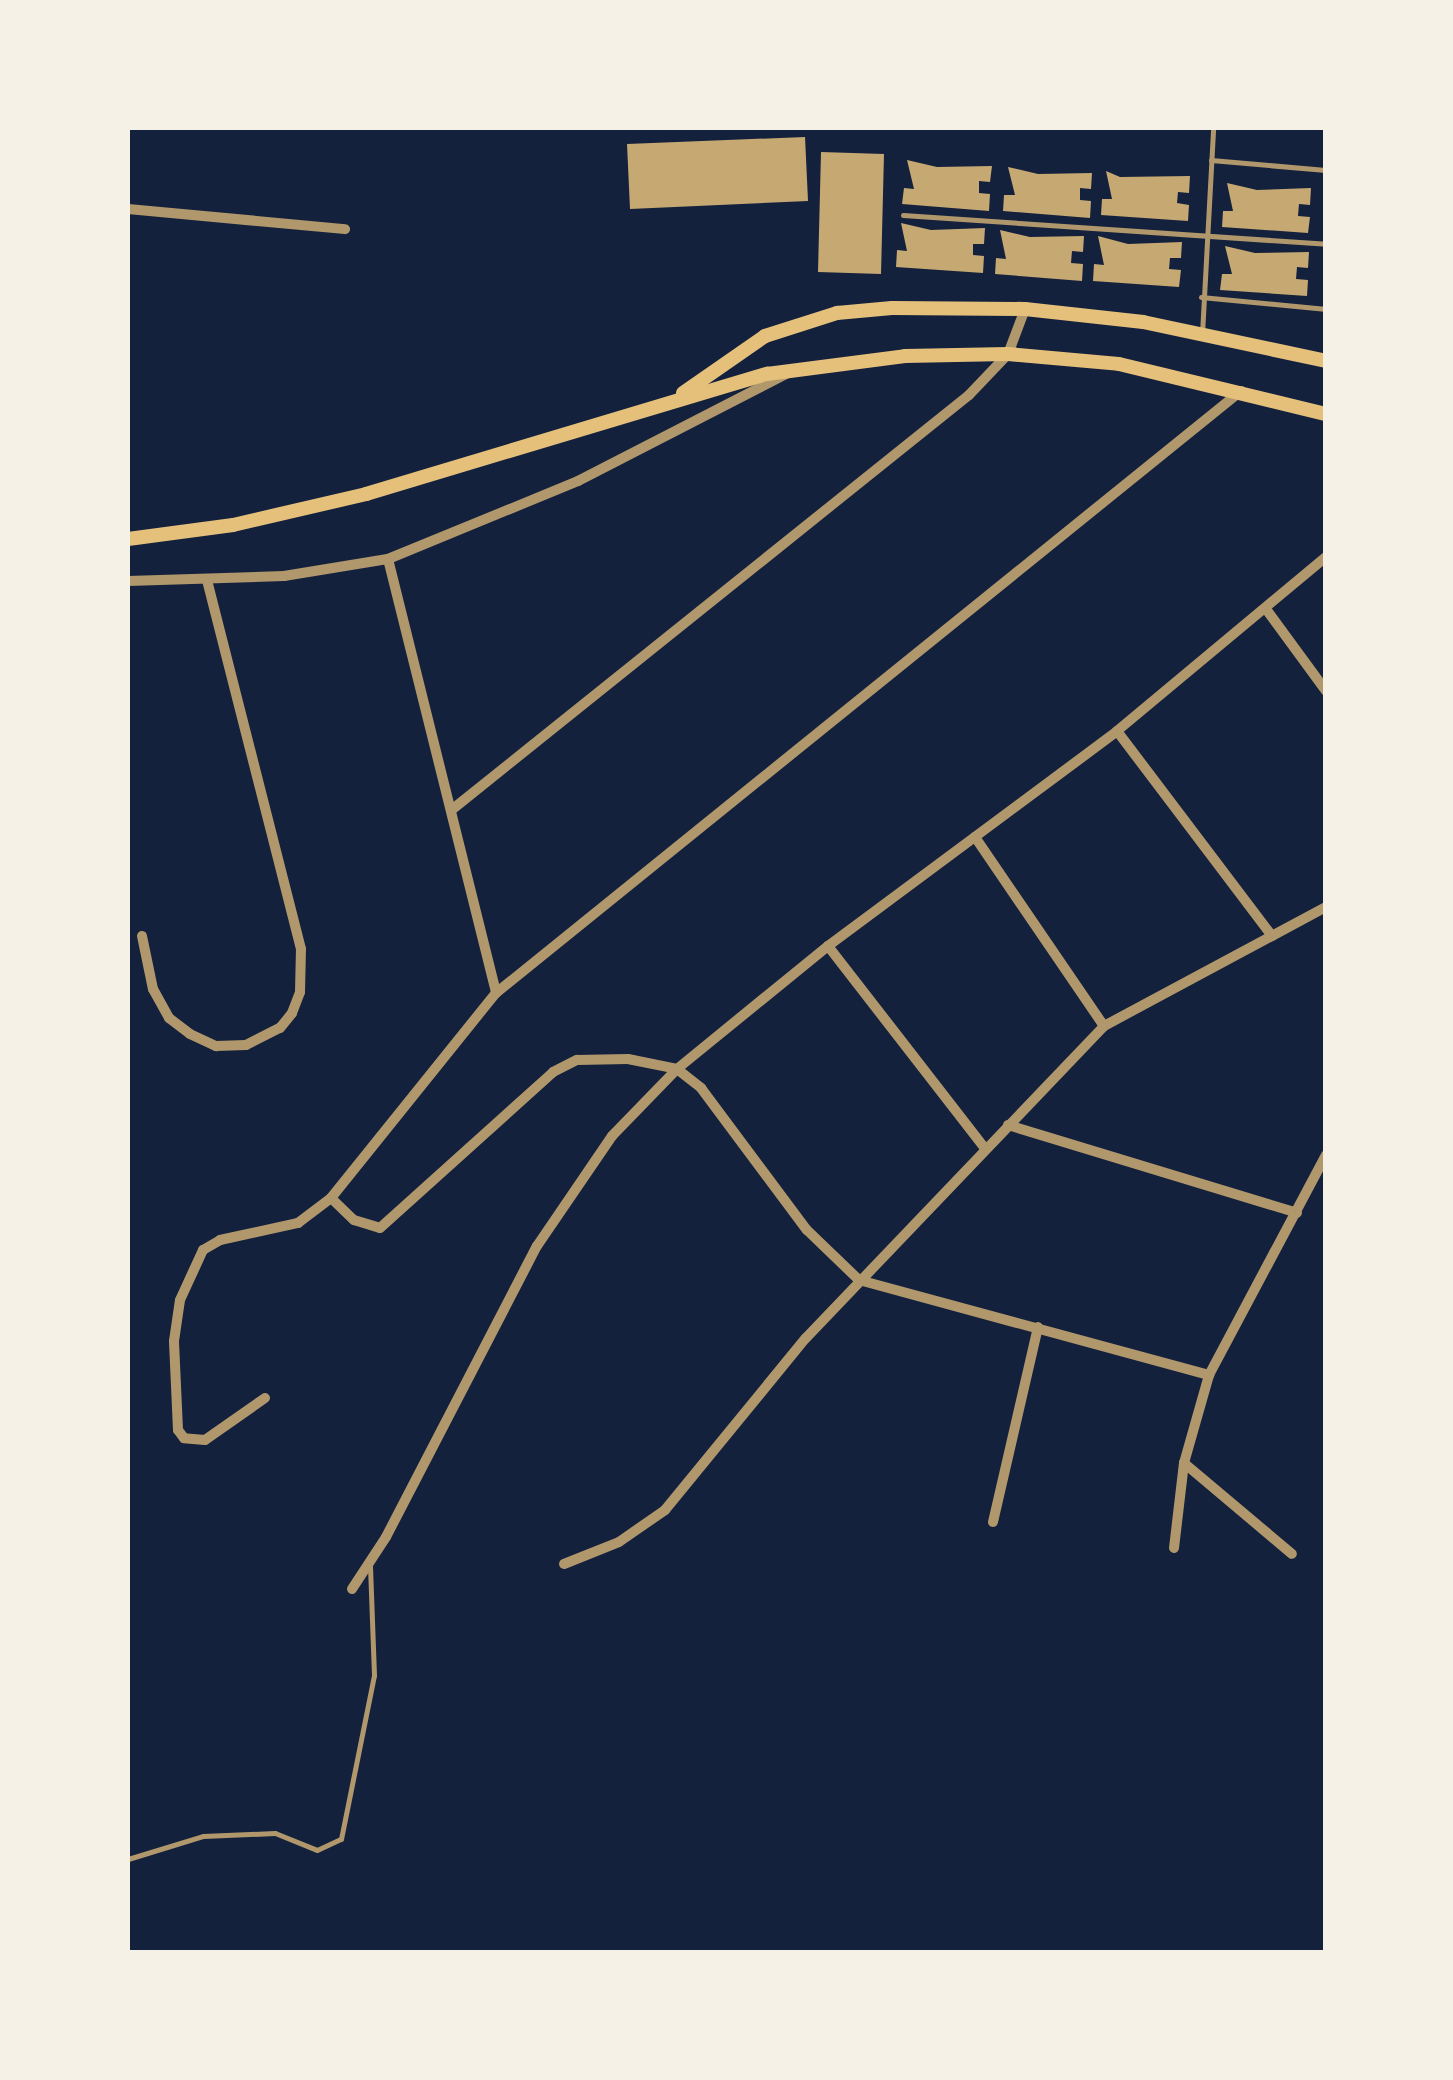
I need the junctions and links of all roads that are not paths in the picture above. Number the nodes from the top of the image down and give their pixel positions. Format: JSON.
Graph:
{"nodes":[{"id":1,"x":1213,"y":128,"type":"edge"},
{"id":2,"x":1212,"y":160,"type":"junction"},
{"id":3,"x":1326,"y":170,"type":"edge"},
{"id":4,"x":128,"y":209,"type":"edge"},
{"id":5,"x":903,"y":215,"type":"dead end"},
{"id":6,"x":345,"y":229,"type":"dead end"},
{"id":7,"x":1203,"y":236,"type":"junction"},
{"id":8,"x":1326,"y":244,"type":"edge"},
{"id":9,"x":1201,"y":298,"type":"junction"},
{"id":10,"x":1025,"y":309,"type":"junction"},
{"id":11,"x":1326,"y":309,"type":"edge"},
{"id":12,"x":1202,"y":336,"type":"junction"},
{"id":13,"x":1008,"y":354,"type":"junction"},
{"id":14,"x":1326,"y":361,"type":"edge"},
{"id":15,"x":798,"y":368,"type":"junction"},
{"id":16,"x":1240,"y":390,"type":"junction"},
{"id":17,"x":676,"y":398,"type":"junction"},
{"id":18,"x":1326,"y":414,"type":"edge"},
{"id":19,"x":128,"y":539,"type":"edge"},
{"id":20,"x":1326,"y":557,"type":"edge"},
{"id":21,"x":388,"y":560,"type":"junction"},
{"id":22,"x":207,"y":580,"type":"junction"},
{"id":23,"x":128,"y":581,"type":"edge"},
{"id":24,"x":1266,"y":609,"type":"junction"},
{"id":25,"x":1326,"y":691,"type":"edge"},
{"id":26,"x":1116,"y":731,"type":"junction"},
{"id":27,"x":454,"y":808,"type":"junction"},
{"id":28,"x":975,"y":837,"type":"junction"},
{"id":29,"x":1326,"y":908,"type":"edge"},
{"id":30,"x":142,"y":936,"type":"dead end"},
{"id":31,"x":1272,"y":936,"type":"junction"},
{"id":32,"x":828,"y":946,"type":"junction"},
{"id":33,"x":496,"y":994,"type":"junction"},
{"id":34,"x":1104,"y":1026,"type":"junction"},
{"id":35,"x":677,"y":1069,"type":"junction"},
{"id":36,"x":1008,"y":1124,"type":"junction"},
{"id":37,"x":984,"y":1147,"type":"junction"},
{"id":38,"x":1326,"y":1155,"type":"edge"},
{"id":39,"x":331,"y":1198,"type":"junction"},
{"id":40,"x":1297,"y":1213,"type":"junction"},
{"id":41,"x":859,"y":1280,"type":"junction"},
{"id":42,"x":1038,"y":1327,"type":"junction"},
{"id":43,"x":1209,"y":1375,"type":"junction"},
{"id":44,"x":265,"y":1398,"type":"dead end"},
{"id":45,"x":1184,"y":1463,"type":"junction"},
{"id":46,"x":994,"y":1522,"type":"dead end"},
{"id":47,"x":1174,"y":1548,"type":"dead end"},
{"id":48,"x":1292,"y":1554,"type":"dead end"},
{"id":49,"x":370,"y":1563,"type":"junction"},
{"id":50,"x":564,"y":1564,"type":"dead end"},
{"id":51,"x":352,"y":1589,"type":"dead end"},
{"id":52,"x":128,"y":1858,"type":"edge"}],
"edges":[{"from":1,"to":2,"type":"lane"},
{"from":2,"to":3,"type":"lane"},
{"from":2,"to":7,"type":"lane"},
{"from":4,"to":6,"type":"street"},
{"from":5,"to":7,"type":"lane"},
{"from":7,"to":8,"type":"lane"},
{"from":7,"to":9,"type":"lane"},
{"from":9,"to":11,"type":"lane"},
{"from":9,"to":12,"type":"lane"},
{"from":10,"to":12,"type":"main road"},
{"from":10,"to":13,"type":"street"},
{"from":10,"to":17,"type":"main road"},
{"from":12,"to":14,"type":"main road"},
{"from":13,"to":15,"type":"main road"},
{"from":13,"to":16,"type":"main road"},
{"from":13,"to":27,"type":"street"},
{"from":15,"to":17,"type":"main road"},
{"from":15,"to":21,"type":"street"},
{"from":16,"to":18,"type":"main road"},
{"from":16,"to":33,"type":"street"},
{"from":17,"to":19,"type":"main road"},
{"from":20,"to":24,"type":"street"},
{"from":21,"to":22,"type":"street"},
{"from":21,"to":27,"type":"street"},
{"from":22,"to":23,"type":"street"},
{"from":22,"to":30,"type":"street"},
{"from":24,"to":25,"type":"street"},
{"from":24,"to":26,"type":"street"},
{"from":26,"to":28,"type":"street"},
{"from":26,"to":31,"type":"street"},
{"from":27,"to":33,"type":"street"},
{"from":28,"to":32,"type":"street"},
{"from":28,"to":34,"type":"street"},
{"from":29,"to":31,"type":"street"},
{"from":31,"to":34,"type":"street"},
{"from":32,"to":35,"type":"street"},
{"from":32,"to":37,"type":"street"},
{"from":33,"to":39,"type":"street"},
{"from":34,"to":36,"type":"street"},
{"from":35,"to":39,"type":"street"},
{"from":35,"to":41,"type":"street"},
{"from":35,"to":49,"type":"street"},
{"from":36,"to":37,"type":"street"},
{"from":36,"to":40,"type":"street"},
{"from":37,"to":41,"type":"street"},
{"from":38,"to":40,"type":"street"},
{"from":39,"to":44,"type":"street"},
{"from":40,"to":43,"type":"street"},
{"from":41,"to":42,"type":"street"},
{"from":41,"to":50,"type":"street"},
{"from":42,"to":43,"type":"street"},
{"from":42,"to":46,"type":"street"},
{"from":43,"to":45,"type":"street"},
{"from":45,"to":47,"type":"street"},
{"from":45,"to":48,"type":"street"},
{"from":49,"to":51,"type":"street"},
{"from":49,"to":52,"type":"lane"}]}
